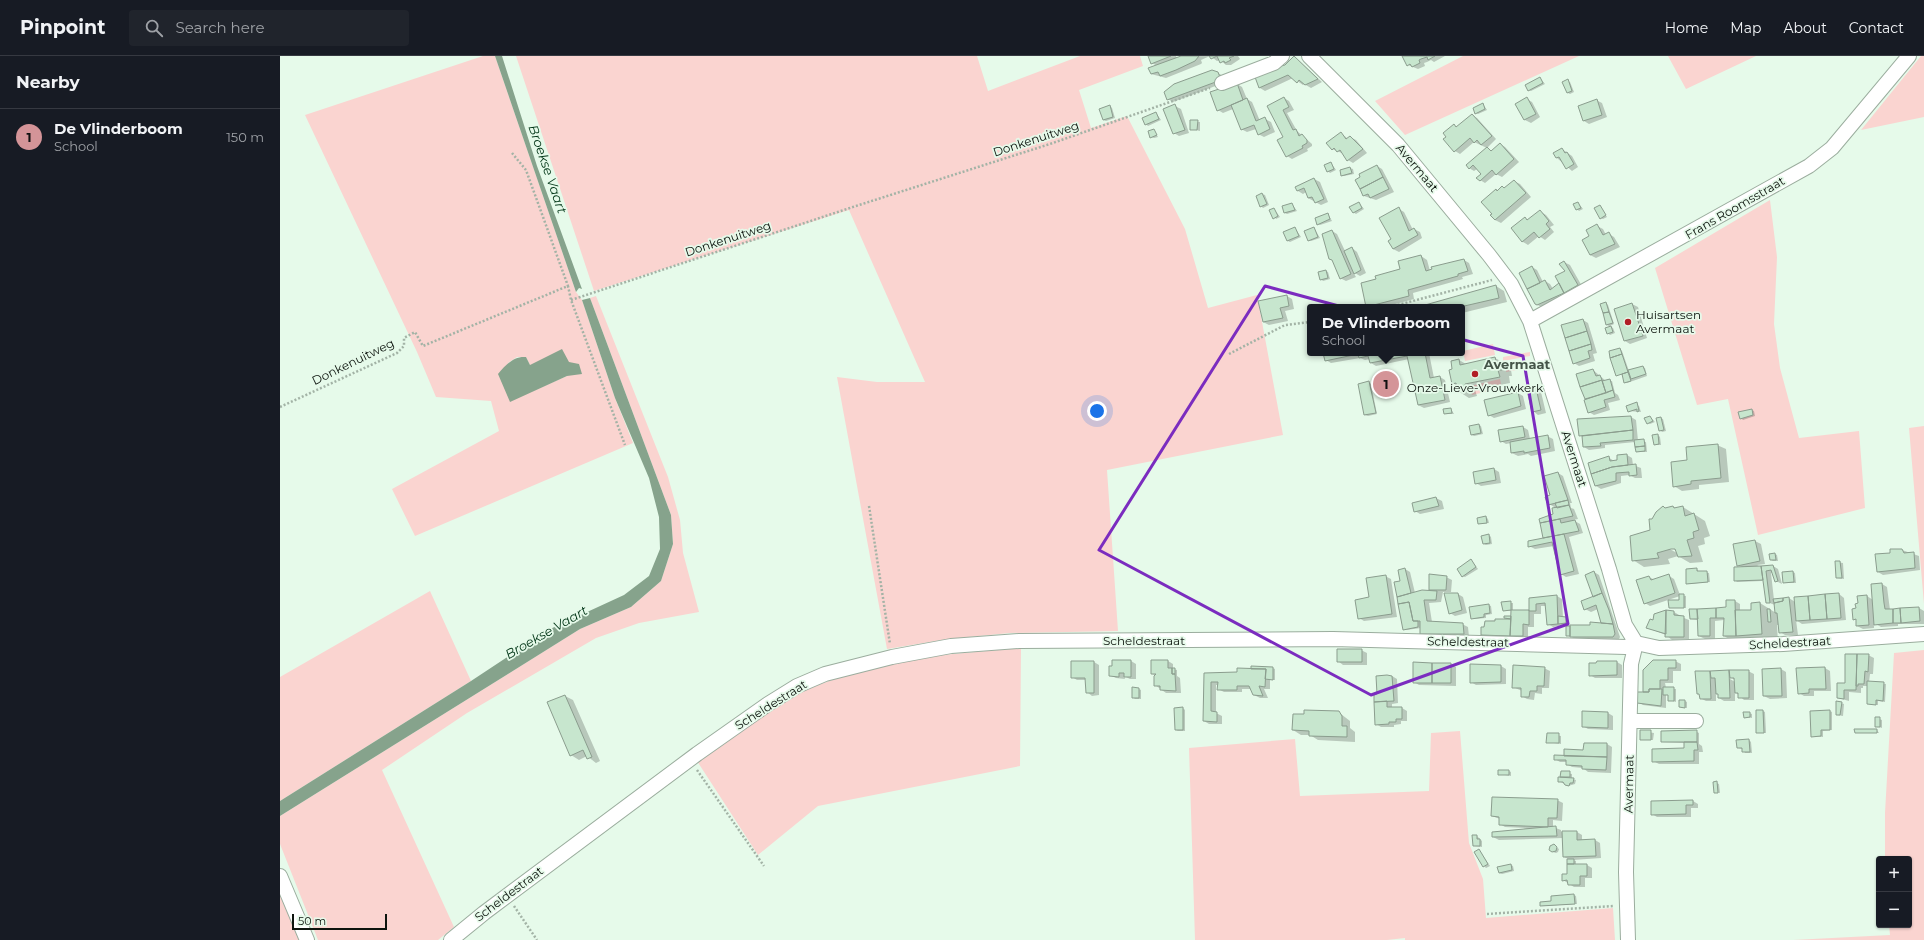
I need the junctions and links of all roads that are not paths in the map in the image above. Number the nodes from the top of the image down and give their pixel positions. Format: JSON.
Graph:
{"nodes":[{"id":1,"x":1282,"y":56,"type":"edge"},
{"id":2,"x":1309,"y":56,"type":"edge"},
{"id":3,"x":1909,"y":56,"type":"edge"},
{"id":4,"x":1222,"y":84,"type":"road end"},
{"id":5,"x":1530,"y":321,"type":"junction"},
{"id":6,"x":1924,"y":634,"type":"edge"},
{"id":7,"x":1636,"y":643,"type":"junction"},
{"id":8,"x":1630,"y":721,"type":"junction"},
{"id":9,"x":1696,"y":722,"type":"dead end"},
{"id":10,"x":280,"y":876,"type":"edge"},
{"id":11,"x":307,"y":940,"type":"edge"},
{"id":12,"x":451,"y":940,"type":"edge"},
{"id":13,"x":1628,"y":940,"type":"edge"}],
"edges":[{"from":1,"to":4,"type":"street"},
{"from":2,"to":5,"type":"street","name":"Avermaat"},
{"from":3,"to":5,"type":"street","name":"Frans Roomsstraat"},
{"from":5,"to":7,"type":"street","name":"Avermaat"},
{"from":6,"to":7,"type":"street","name":"Scheldestraat"},
{"from":7,"to":8,"type":"street","name":"Avermaat"},
{"from":7,"to":12,"type":"street","name":"Scheldestraat"},
{"from":8,"to":9,"type":"street"},
{"from":8,"to":13,"type":"street","name":"Avermaat"},
{"from":10,"to":11,"type":"street"}]}
